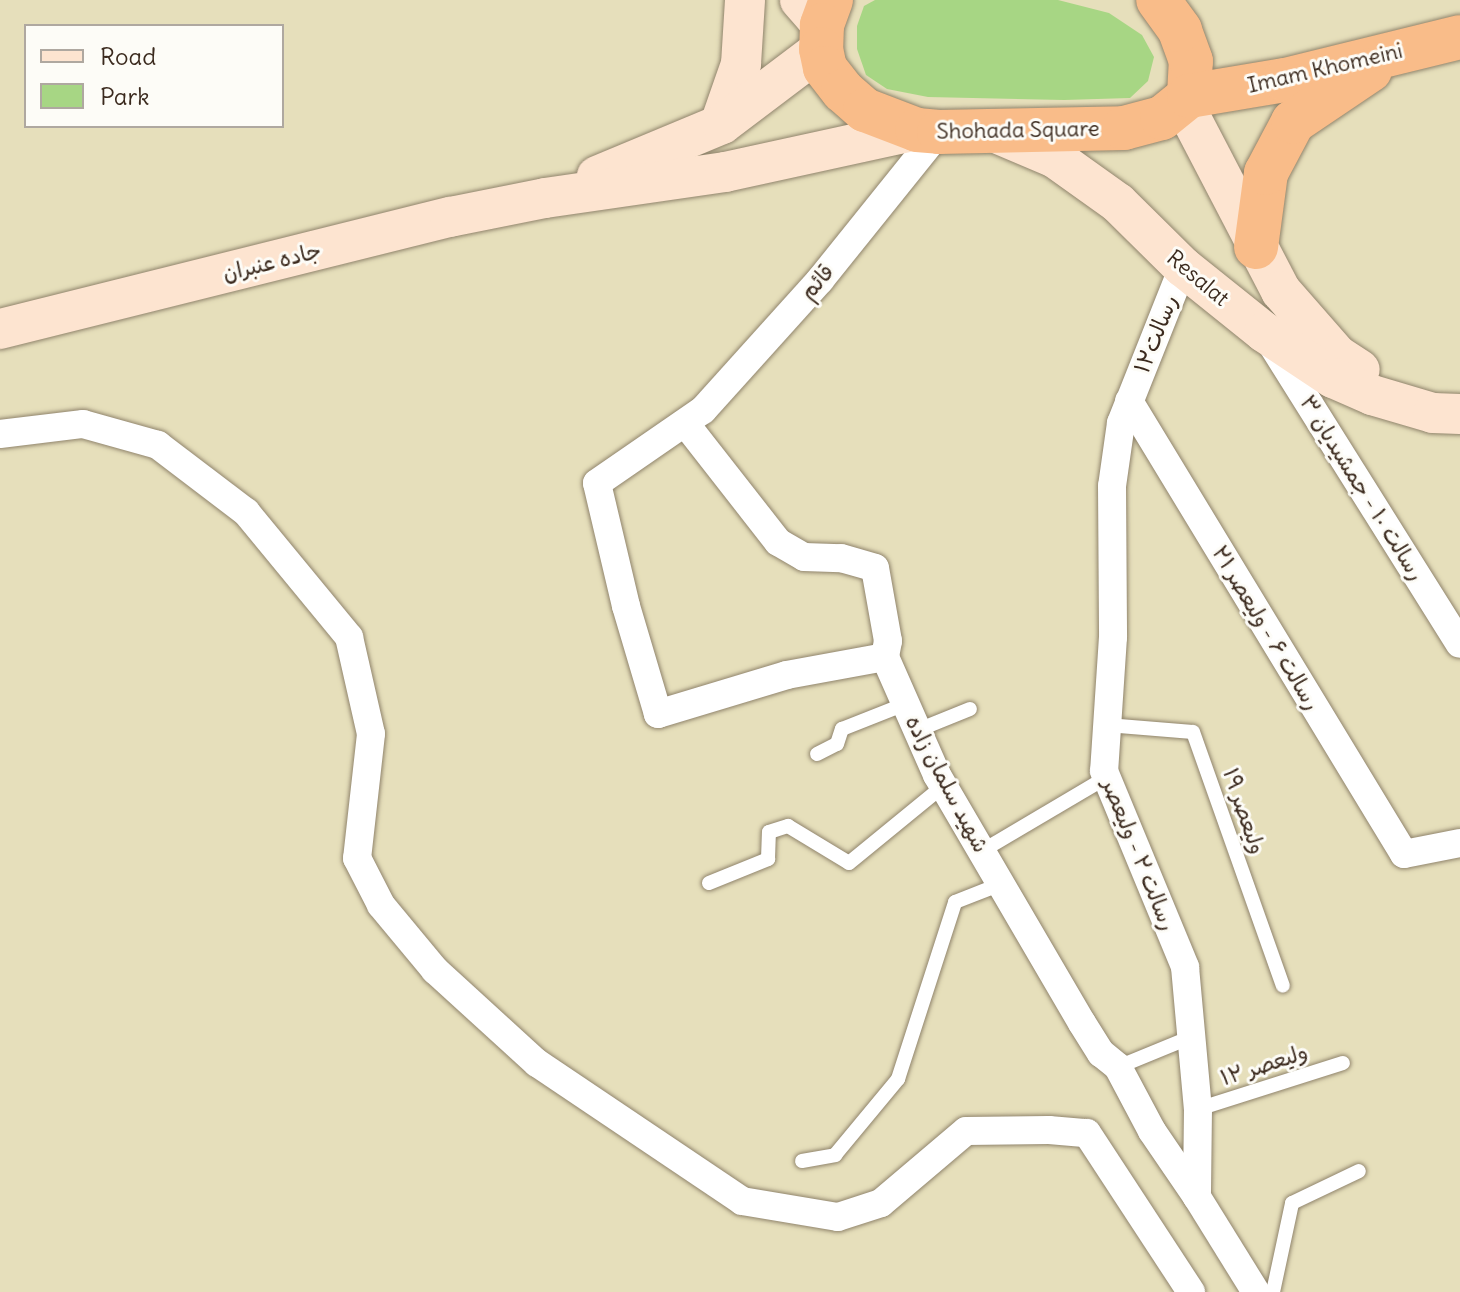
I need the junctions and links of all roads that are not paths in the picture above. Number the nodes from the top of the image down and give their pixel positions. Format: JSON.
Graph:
{"nodes":[{"id":1,"x":745,"y":0,"type":"edge"},
{"id":2,"x":1158,"y":0,"type":"edge"},
{"id":3,"x":818,"y":18,"type":"edge"},
{"id":4,"x":1460,"y":37,"type":"edge"},
{"id":5,"x":1395,"y":53,"type":"junction"},
{"id":6,"x":1185,"y":99,"type":"junction"},
{"id":7,"x":720,"y":124,"type":"junction"},
{"id":8,"x":928,"y":131,"type":"junction"},
{"id":9,"x":994,"y":132,"type":"junction"},
{"id":10,"x":545,"y":198,"type":"junction"},
{"id":11,"x":1256,"y":247,"type":"junction"},
{"id":12,"x":1183,"y":267,"type":"junction"},
{"id":13,"x":0,"y":329,"type":"edge"},
{"id":14,"x":1264,"y":332,"type":"junction"},
{"id":15,"x":1129,"y":401,"type":"junction"},
{"id":16,"x":1413,"y":406,"type":"junction"},
{"id":17,"x":1460,"y":414,"type":"edge"},
{"id":18,"x":685,"y":423,"type":"junction"},
{"id":19,"x":0,"y":434,"type":"edge"},
{"id":20,"x":1460,"y":644,"type":"edge"},
{"id":21,"x":885,"y":657,"type":"junction"},
{"id":22,"x":905,"y":704,"type":"junction"},
{"id":23,"x":970,"y":709,"type":"dead end"},
{"id":24,"x":1107,"y":725,"type":"junction"},
{"id":25,"x":918,"y":730,"type":"junction"},
{"id":26,"x":817,"y":754,"type":"dead end"},
{"id":27,"x":1107,"y":777,"type":"junction"},
{"id":28,"x":943,"y":786,"type":"junction"},
{"id":29,"x":1460,"y":843,"type":"edge"},
{"id":30,"x":982,"y":851,"type":"junction"},
{"id":31,"x":709,"y":883,"type":"dead end"},
{"id":32,"x":1001,"y":884,"type":"junction"},
{"id":33,"x":1283,"y":986,"type":"dead end"},
{"id":34,"x":1191,"y":1037,"type":"junction"},
{"id":35,"x":1343,"y":1063,"type":"dead end"},
{"id":36,"x":1118,"y":1067,"type":"junction"},
{"id":37,"x":1198,"y":1109,"type":"junction"},
{"id":38,"x":802,"y":1161,"type":"dead end"},
{"id":39,"x":1359,"y":1171,"type":"dead end"},
{"id":40,"x":1197,"y":1197,"type":"junction"},
{"id":41,"x":1191,"y":1292,"type":"edge"},
{"id":42,"x":1256,"y":1292,"type":"edge"},
{"id":43,"x":1273,"y":1292,"type":"edge"}],
"edges":[{"from":1,"to":7,"type":"street"},
{"from":2,"to":6,"type":"highway"},
{"from":3,"to":7,"type":"street","name":"جاده عنبران"},
{"from":3,"to":8,"type":"highway","name":"Shohada Square"},
{"from":4,"to":5,"type":"highway","name":"Imam Khomeini"},
{"from":5,"to":6,"type":"highway","name":"Imam Khomeini"},
{"from":5,"to":11,"type":"highway"},
{"from":6,"to":9,"type":"highway","name":"Shohada Square"},
{"from":6,"to":11,"type":"street","name":"Resalat"},
{"from":7,"to":10,"type":"street","name":"جاده عنبران"},
{"from":8,"to":9,"type":"highway","name":"Shohada Square"},
{"from":8,"to":10,"type":"street","name":"جاده عنبران"},
{"from":8,"to":18,"type":"street","name":"قائم"},
{"from":9,"to":12,"type":"street","name":"Resalat"},
{"from":10,"to":13,"type":"street","name":"جاده عنبران"},
{"from":11,"to":16,"type":"street","name":"Resalat"},
{"from":12,"to":14,"type":"street","name":"Resalat"},
{"from":12,"to":15,"type":"street","name":"رسالت۱۲"},
{"from":14,"to":16,"type":"street","name":"Resalat"},
{"from":14,"to":20,"type":"street","name":"رسالت ۱۰ - جمشیدیان ۳"},
{"from":15,"to":24,"type":"street","name":"رسالت ۲ - ولیعصر"},
{"from":15,"to":29,"type":"street","name":"رسالت ۶ - ولیعصر ۲۱"},
{"from":16,"to":17,"type":"street","name":"Resalat"},
{"from":18,"to":21,"type":"street","name":"شهید سلمان زاده"},
{"from":18,"to":21,"type":"street","name":"قائم"},
{"from":19,"to":41,"type":"street"},
{"from":21,"to":22,"type":"street","name":"شهید سلمان زاده"},
{"from":22,"to":25,"type":"street","name":"شهید سلمان زاده"},
{"from":22,"to":26,"type":"lane"},
{"from":23,"to":25,"type":"lane"},
{"from":24,"to":27,"type":"street","name":"رسالت ۲ - ولیعصر"},
{"from":24,"to":33,"type":"lane","name":"ولیعصر ۱۹"},
{"from":25,"to":28,"type":"street","name":"شهید سلمان زاده"},
{"from":27,"to":30,"type":"lane"},
{"from":27,"to":34,"type":"street","name":"رسالت ۲ - ولیعصر"},
{"from":28,"to":30,"type":"street","name":"شهید سلمان زاده"},
{"from":28,"to":31,"type":"lane"},
{"from":30,"to":32,"type":"street","name":"شهید سلمان زاده"},
{"from":32,"to":36,"type":"street","name":"شهید سلمان زاده"},
{"from":32,"to":38,"type":"lane"},
{"from":34,"to":36,"type":"lane"},
{"from":34,"to":37,"type":"street","name":"رسالت ۲ - ولیعصر"},
{"from":35,"to":37,"type":"lane","name":"ولیعصر ۱۲"},
{"from":36,"to":40,"type":"street","name":"شهید سلمان زاده"},
{"from":37,"to":40,"type":"street","name":"رسالت ۲ - ولیعصر"},
{"from":39,"to":43,"type":"lane"},
{"from":40,"to":42,"type":"street"}]}
